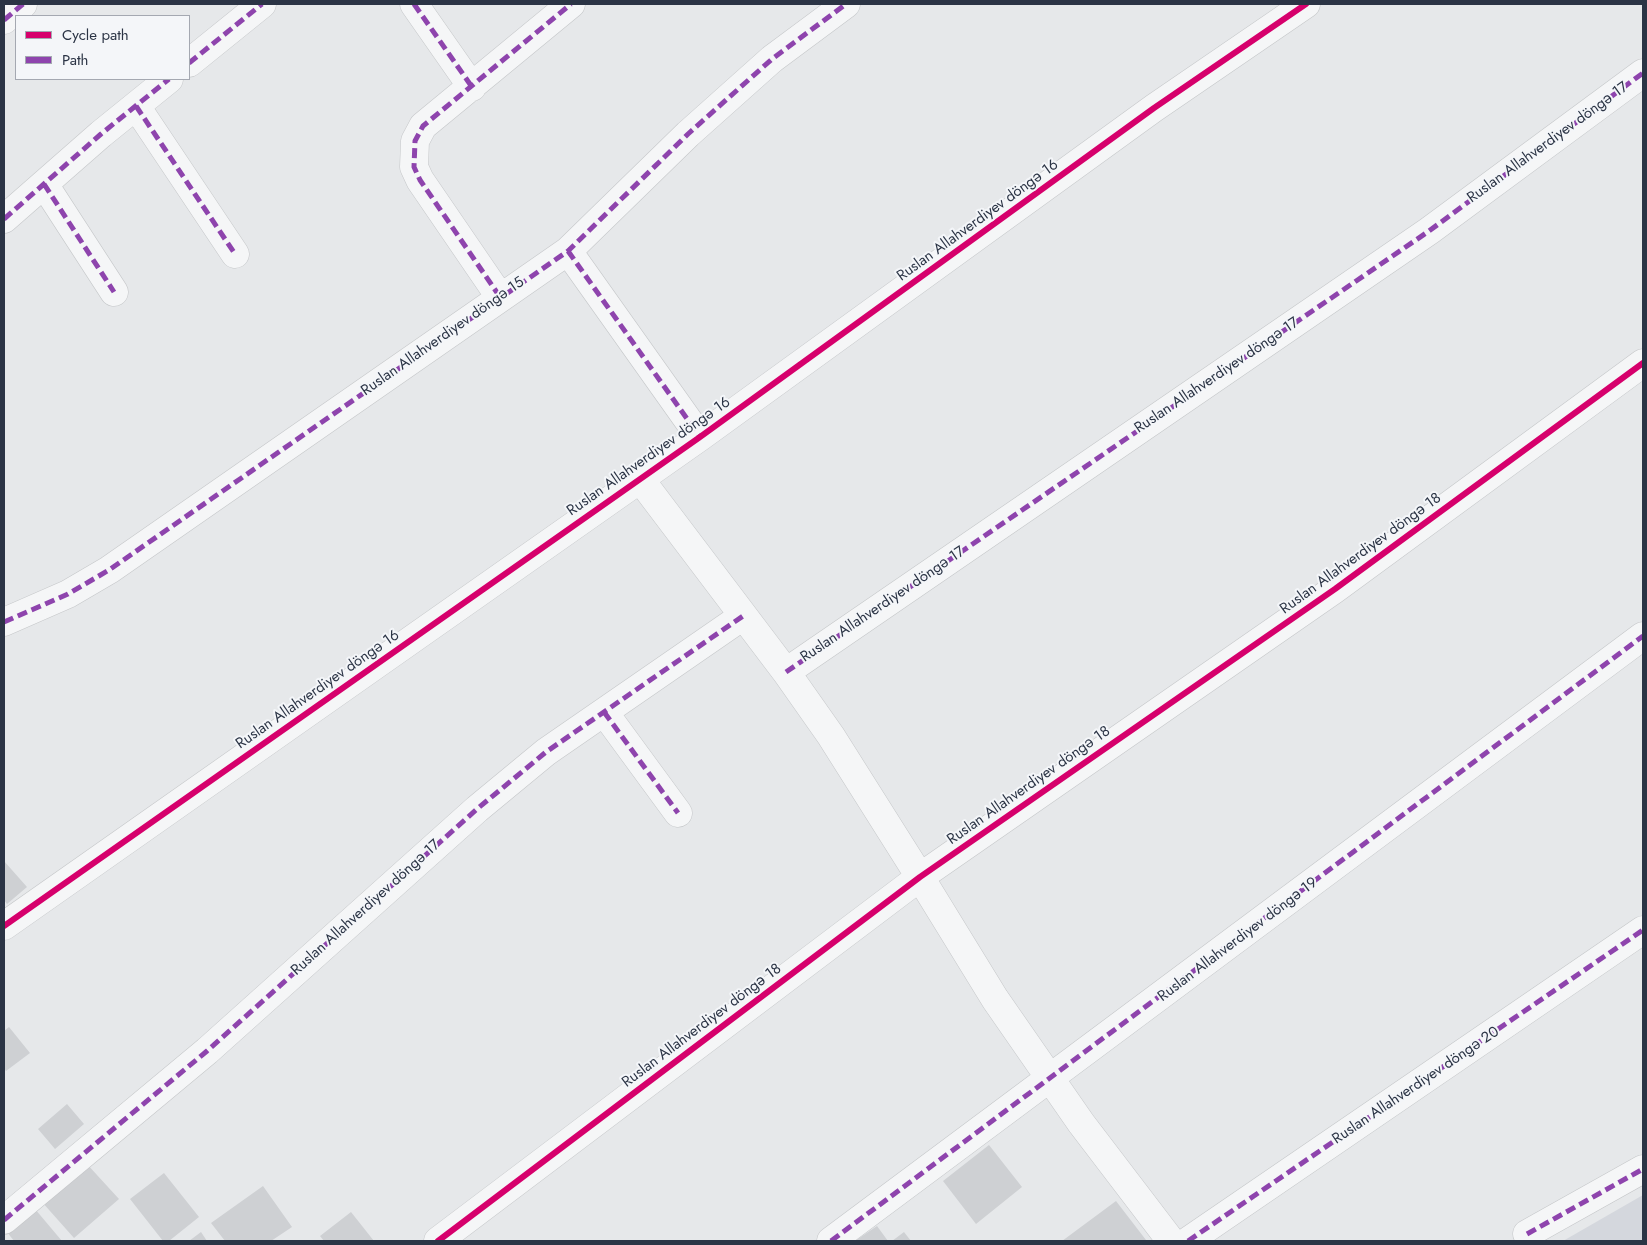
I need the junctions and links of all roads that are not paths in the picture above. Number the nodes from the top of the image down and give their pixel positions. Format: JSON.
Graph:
{"nodes":[{"id":1,"x":23,"y":4,"type":"edge"},
{"id":2,"x":262,"y":4,"type":"edge"},
{"id":3,"x":414,"y":4,"type":"edge"},
{"id":4,"x":570,"y":4,"type":"edge"},
{"id":5,"x":846,"y":4,"type":"edge"},
{"id":6,"x":1306,"y":4,"type":"edge"},
{"id":7,"x":4,"y":20,"type":"edge"},
{"id":8,"x":190,"y":62,"type":"edge"},
{"id":9,"x":1643,"y":73,"type":"edge"},
{"id":10,"x":168,"y":80,"type":"edge"},
{"id":11,"x":472,"y":87,"type":"junction"},
{"id":12,"x":136,"y":106,"type":"junction"},
{"id":13,"x":44,"y":184,"type":"junction"},
{"id":14,"x":4,"y":219,"type":"edge"},
{"id":15,"x":568,"y":251,"type":"junction"},
{"id":16,"x":235,"y":254,"type":"dead end"},
{"id":17,"x":114,"y":292,"type":"dead end"},
{"id":18,"x":500,"y":297,"type":"junction"},
{"id":19,"x":1643,"y":363,"type":"edge"},
{"id":20,"x":700,"y":437,"type":"junction"},
{"id":21,"x":640,"y":479,"type":"junction"},
{"id":22,"x":743,"y":616,"type":"junction"},
{"id":23,"x":4,"y":622,"type":"edge"},
{"id":24,"x":1643,"y":636,"type":"edge"},
{"id":25,"x":786,"y":672,"type":"junction"},
{"id":26,"x":604,"y":712,"type":"junction"},
{"id":27,"x":678,"y":812,"type":"dead end"},
{"id":28,"x":920,"y":877,"type":"junction"},
{"id":29,"x":4,"y":926,"type":"edge"},
{"id":30,"x":1643,"y":930,"type":"edge"},
{"id":31,"x":1050,"y":1080,"type":"junction"},
{"id":32,"x":1643,"y":1169,"type":"edge"},
{"id":33,"x":4,"y":1220,"type":"edge"},
{"id":34,"x":1527,"y":1234,"type":"dead end"},
{"id":35,"x":438,"y":1241,"type":"edge"},
{"id":36,"x":831,"y":1241,"type":"edge"},
{"id":37,"x":1172,"y":1241,"type":"edge"},
{"id":38,"x":1188,"y":1241,"type":"edge"}],
"edges":[{"from":1,"to":7,"type":"street"},
{"from":2,"to":8,"type":"street"},
{"from":3,"to":11,"type":"street"},
{"from":4,"to":11,"type":"street"},
{"from":5,"to":15,"type":"street","name":"Ruslan Allahverdiyev döngə 15"},
{"from":6,"to":20,"type":"street","name":"Ruslan Allahverdiyev döngə 16"},
{"from":9,"to":25,"type":"street","name":"Ruslan Allahverdiyev döngə 17"},
{"from":10,"to":12,"type":"street"},
{"from":11,"to":18,"type":"street"},
{"from":12,"to":13,"type":"street"},
{"from":12,"to":16,"type":"street"},
{"from":13,"to":14,"type":"street"},
{"from":13,"to":17,"type":"street"},
{"from":15,"to":18,"type":"street","name":"Ruslan Allahverdiyev döngə 15"},
{"from":15,"to":20,"type":"street"},
{"from":18,"to":23,"type":"street","name":"Ruslan Allahverdiyev döngə 15"},
{"from":19,"to":28,"type":"street","name":"Ruslan Allahverdiyev döngə 18"},
{"from":20,"to":21,"type":"street","name":"Ruslan Allahverdiyev döngə 16"},
{"from":21,"to":22,"type":"street"},
{"from":21,"to":29,"type":"street","name":"Ruslan Allahverdiyev döngə 16"},
{"from":22,"to":25,"type":"street"},
{"from":22,"to":26,"type":"street","name":"Ruslan Allahverdiyev döngə 17"},
{"from":24,"to":31,"type":"street","name":"Ruslan Allahverdiyev döngə 19"},
{"from":25,"to":28,"type":"street"},
{"from":26,"to":27,"type":"street"},
{"from":26,"to":33,"type":"street","name":"Ruslan Allahverdiyev döngə 17"},
{"from":28,"to":31,"type":"street"},
{"from":28,"to":35,"type":"street","name":"Ruslan Allahverdiyev döngə 18"},
{"from":30,"to":38,"type":"street","name":"Ruslan Allahverdiyev döngə 20"},
{"from":31,"to":36,"type":"street","name":"Ruslan Allahverdiyev döngə 19"},
{"from":31,"to":37,"type":"street"},
{"from":32,"to":34,"type":"street"}]}
